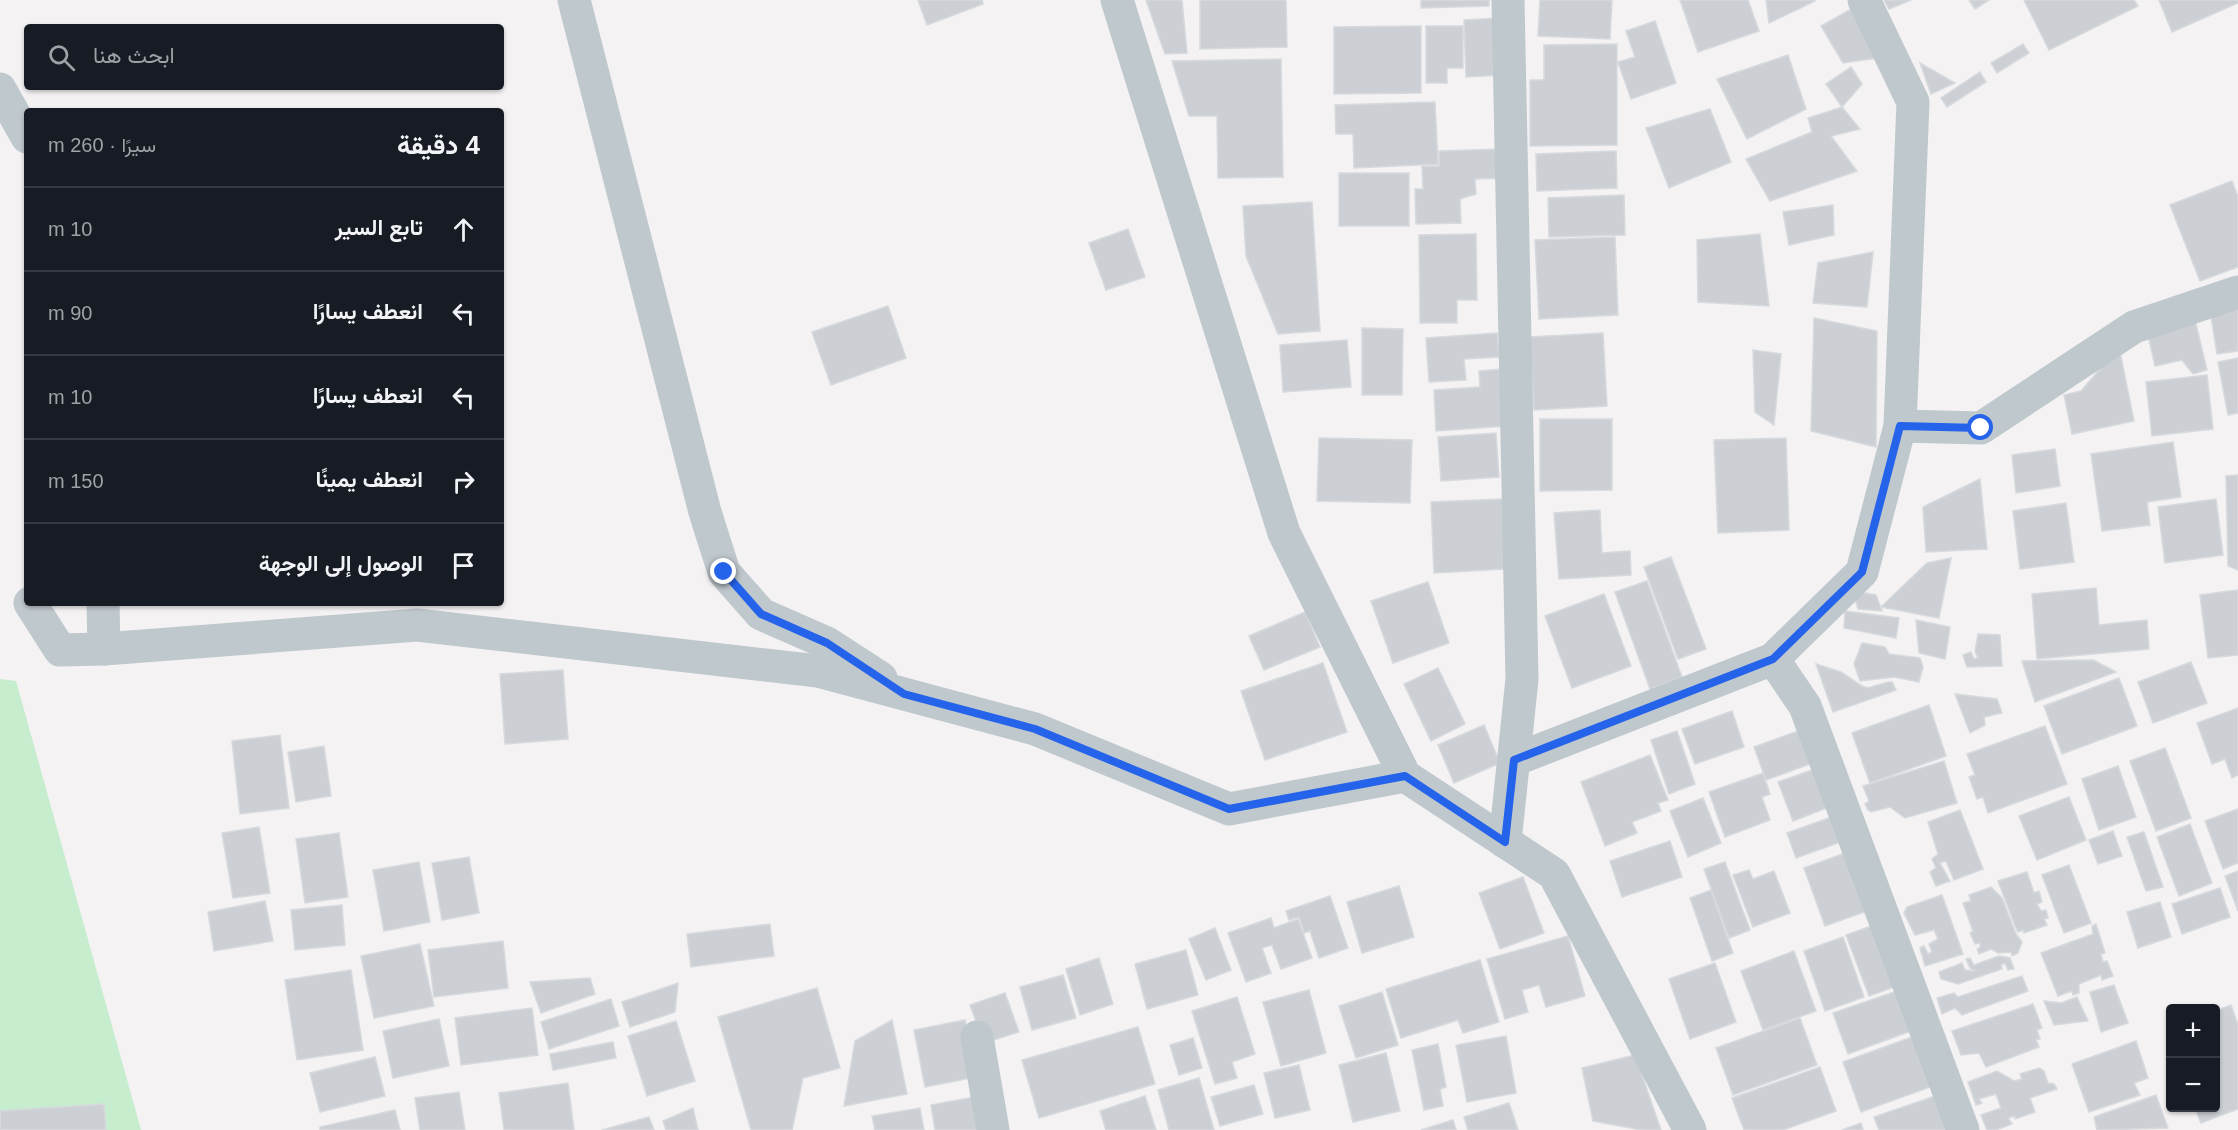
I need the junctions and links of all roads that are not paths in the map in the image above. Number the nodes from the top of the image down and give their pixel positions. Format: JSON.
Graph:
{"nodes":[{"id":1,"x":574,"y":0,"type":"edge"},
{"id":2,"x":1117,"y":0,"type":"edge"},
{"id":3,"x":1508,"y":0,"type":"edge"},
{"id":4,"x":1864,"y":0,"type":"edge"},
{"id":5,"x":0,"y":89,"type":"edge"},
{"id":6,"x":24,"y":132,"type":"edge"},
{"id":7,"x":2238,"y":292,"type":"edge"},
{"id":8,"x":1900,"y":426,"type":"junction"},
{"id":9,"x":32,"y":606,"type":"edge"},
{"id":10,"x":103,"y":606,"type":"edge"},
{"id":11,"x":104,"y":649,"type":"junction"},
{"id":12,"x":1773,"y":659,"type":"junction"},
{"id":13,"x":904,"y":694,"type":"junction"},
{"id":14,"x":1514,"y":760,"type":"junction"},
{"id":15,"x":1405,"y":776,"type":"junction"},
{"id":16,"x":1505,"y":842,"type":"junction"},
{"id":17,"x":977,"y":1037,"type":"dead end"},
{"id":18,"x":993,"y":1130,"type":"edge"},
{"id":19,"x":1690,"y":1130,"type":"edge"},
{"id":20,"x":1963,"y":1130,"type":"edge"}],
"edges":[{"from":1,"to":13,"type":"street"},
{"from":2,"to":15,"type":"street"},
{"from":3,"to":14,"type":"street"},
{"from":4,"to":8,"type":"street"},
{"from":5,"to":6,"type":"street"},
{"from":7,"to":8,"type":"street"},
{"from":8,"to":12,"type":"street"},
{"from":9,"to":11,"type":"street"},
{"from":10,"to":11,"type":"street"},
{"from":11,"to":13,"type":"street"},
{"from":12,"to":14,"type":"street"},
{"from":12,"to":20,"type":"street"},
{"from":13,"to":15,"type":"street"},
{"from":14,"to":16,"type":"street"},
{"from":15,"to":16,"type":"street"},
{"from":16,"to":19,"type":"street"},
{"from":17,"to":18,"type":"street"}]}
